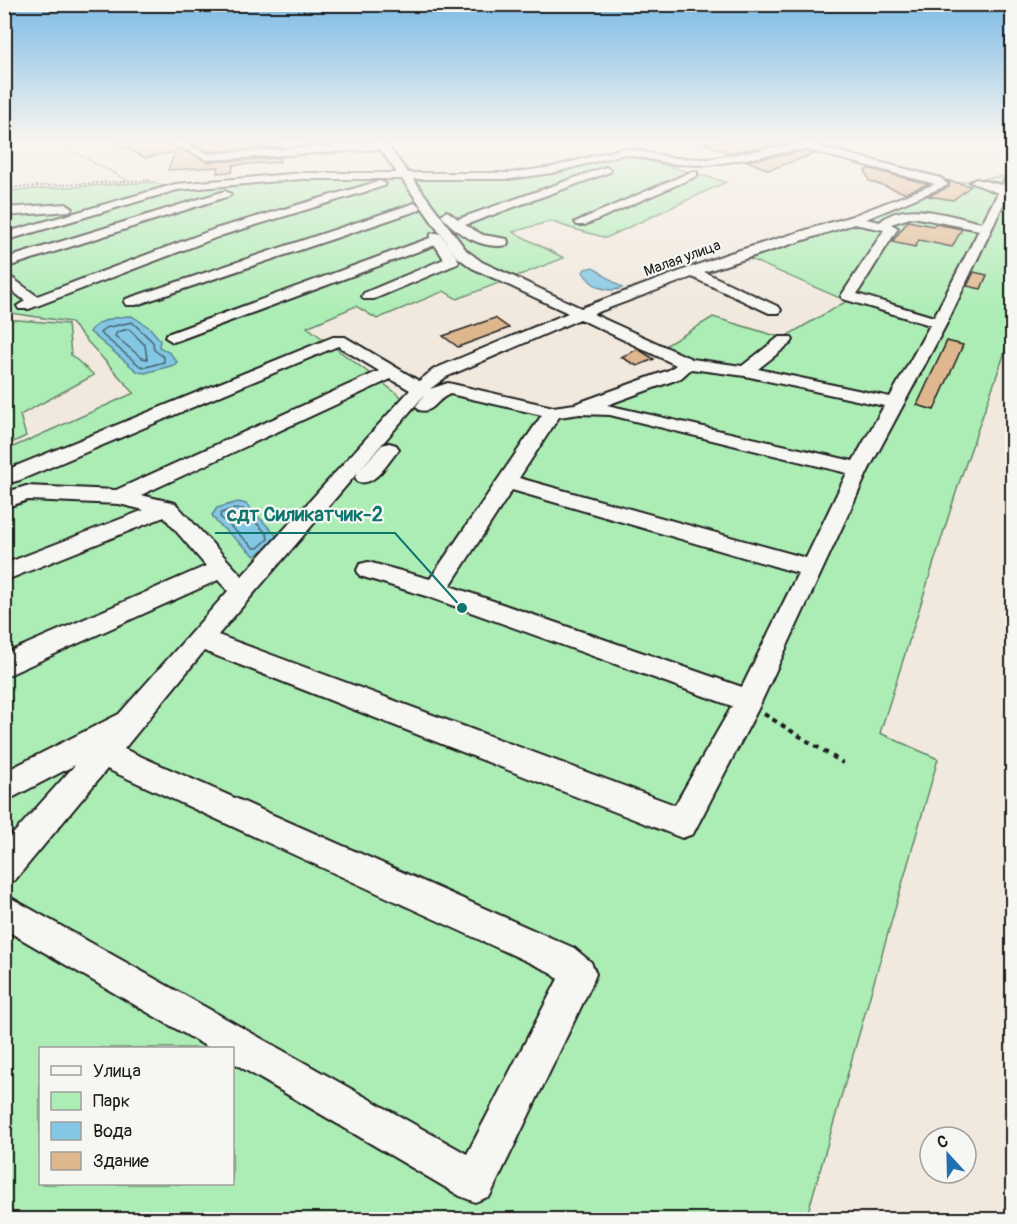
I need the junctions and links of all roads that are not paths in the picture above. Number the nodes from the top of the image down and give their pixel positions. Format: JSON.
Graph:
{"nodes":[{"id":1,"x":135,"y":199,"type":"edge"},
{"id":2,"x":203,"y":199,"type":"edge"},
{"id":3,"x":329,"y":199,"type":"edge"},
{"id":4,"x":413,"y":199,"type":"edge"},
{"id":5,"x":420,"y":199,"type":"edge"},
{"id":6,"x":433,"y":199,"type":"edge"},
{"id":7,"x":524,"y":199,"type":"edge"},
{"id":8,"x":634,"y":199,"type":"edge"},
{"id":9,"x":906,"y":199,"type":"edge"},
{"id":10,"x":1000,"y":199,"type":"edge"},
{"id":11,"x":111,"y":206,"type":"junction"},
{"id":12,"x":416,"y":207,"type":"junction"},
{"id":13,"x":4,"y":212,"type":"edge"},
{"id":14,"x":853,"y":220,"type":"junction"},
{"id":15,"x":581,"y":222,"type":"dead end"},
{"id":16,"x":455,"y":224,"type":"junction"},
{"id":17,"x":879,"y":225,"type":"junction"},
{"id":18,"x":986,"y":228,"type":"junction"},
{"id":19,"x":4,"y":237,"type":"edge"},
{"id":20,"x":438,"y":240,"type":"junction"},
{"id":21,"x":502,"y":242,"type":"dead end"},
{"id":22,"x":226,"y":256,"type":"dead end"},
{"id":23,"x":4,"y":264,"type":"edge"},
{"id":24,"x":242,"y":265,"type":"junction"},
{"id":25,"x":693,"y":272,"type":"junction"},
{"id":26,"x":4,"y":276,"type":"edge"},
{"id":27,"x":369,"y":296,"type":"dead end"},
{"id":28,"x":131,"y":302,"type":"dead end"},
{"id":29,"x":774,"y":310,"type":"dead end"},
{"id":30,"x":582,"y":313,"type":"junction"},
{"id":31,"x":939,"y":323,"type":"junction"},
{"id":32,"x":173,"y":337,"type":"dead end"},
{"id":33,"x":785,"y":340,"type":"dead end"},
{"id":34,"x":688,"y":364,"type":"junction"},
{"id":35,"x":745,"y":371,"type":"junction"},
{"id":36,"x":392,"y":372,"type":"junction"},
{"id":37,"x":420,"y":389,"type":"junction"},
{"id":38,"x":893,"y":404,"type":"junction"},
{"id":39,"x":578,"y":409,"type":"junction"},
{"id":40,"x":553,"y":412,"type":"junction"},
{"id":41,"x":859,"y":469,"type":"junction"},
{"id":42,"x":9,"y":474,"type":"edge"},
{"id":43,"x":365,"y":477,"type":"dead end"},
{"id":44,"x":506,"y":481,"type":"junction"},
{"id":45,"x":26,"y":493,"type":"junction"},
{"id":46,"x":119,"y":497,"type":"junction"},
{"id":47,"x":4,"y":501,"type":"edge"},
{"id":48,"x":168,"y":508,"type":"junction"},
{"id":49,"x":811,"y":568,"type":"junction"},
{"id":50,"x":220,"y":569,"type":"junction"},
{"id":51,"x":368,"y":570,"type":"dead end"},
{"id":52,"x":4,"y":573,"type":"edge"},
{"id":53,"x":435,"y":590,"type":"junction"},
{"id":54,"x":242,"y":592,"type":"junction"},
{"id":55,"x":200,"y":639,"type":"junction"},
{"id":56,"x":4,"y":666,"type":"edge"},
{"id":57,"x":749,"y":701,"type":"junction"},
{"id":58,"x":129,"y":721,"type":"junction"},
{"id":59,"x":103,"y":753,"type":"junction"},
{"id":60,"x":4,"y":788,"type":"edge"},
{"id":61,"x":4,"y":869,"type":"edge"},
{"id":62,"x":4,"y":910,"type":"edge"}],
"edges":[{"from":1,"to":11,"type":"street"},
{"from":2,"to":23,"type":"street"},
{"from":3,"to":26,"type":"street"},
{"from":4,"to":12,"type":"street"},
{"from":5,"to":30,"type":"street"},
{"from":6,"to":16,"type":"street"},
{"from":7,"to":16,"type":"street"},
{"from":8,"to":15,"type":"street"},
{"from":9,"to":14,"type":"street","name":"Малая улица"},
{"from":10,"to":18,"type":"street"},
{"from":11,"to":13,"type":"street"},
{"from":11,"to":19,"type":"street"},
{"from":12,"to":20,"type":"street"},
{"from":12,"to":24,"type":"street"},
{"from":14,"to":17,"type":"street"},
{"from":14,"to":25,"type":"street","name":"Малая улица"},
{"from":16,"to":21,"type":"street"},
{"from":17,"to":18,"type":"street"},
{"from":17,"to":31,"type":"street"},
{"from":18,"to":31,"type":"street"},
{"from":20,"to":27,"type":"street"},
{"from":20,"to":32,"type":"street"},
{"from":22,"to":24,"type":"street"},
{"from":24,"to":28,"type":"street"},
{"from":25,"to":29,"type":"street"},
{"from":25,"to":30,"type":"street","name":"Малая улица"},
{"from":30,"to":34,"type":"street"},
{"from":30,"to":37,"type":"street","name":"Малая улица"},
{"from":31,"to":38,"type":"street"},
{"from":33,"to":35,"type":"street"},
{"from":34,"to":35,"type":"street"},
{"from":34,"to":39,"type":"street"},
{"from":35,"to":38,"type":"street"},
{"from":36,"to":37,"type":"street"},
{"from":36,"to":42,"type":"street"},
{"from":36,"to":46,"type":"street"},
{"from":37,"to":54,"type":"street","name":"Малая улица"},
{"from":38,"to":41,"type":"street"},
{"from":39,"to":40,"type":"street"},
{"from":39,"to":41,"type":"street"},
{"from":40,"to":43,"type":"street"},
{"from":40,"to":44,"type":"street"},
{"from":41,"to":49,"type":"street"},
{"from":42,"to":45,"type":"street"},
{"from":44,"to":49,"type":"street"},
{"from":44,"to":53,"type":"street"},
{"from":45,"to":46,"type":"street"},
{"from":45,"to":47,"type":"street"},
{"from":46,"to":48,"type":"street"},
{"from":48,"to":50,"type":"street"},
{"from":48,"to":52,"type":"street"},
{"from":49,"to":57,"type":"street"},
{"from":50,"to":54,"type":"street"},
{"from":50,"to":56,"type":"street"},
{"from":51,"to":53,"type":"street"},
{"from":53,"to":57,"type":"street"},
{"from":54,"to":55,"type":"street","name":"Малая улица"},
{"from":55,"to":57,"type":"street"},
{"from":55,"to":58,"type":"street","name":"Малая улица"},
{"from":58,"to":59,"type":"street","name":"Малая улица"},
{"from":58,"to":60,"type":"street"},
{"from":59,"to":61,"type":"street","name":"Малая улица"},
{"from":59,"to":62,"type":"street"}]}
